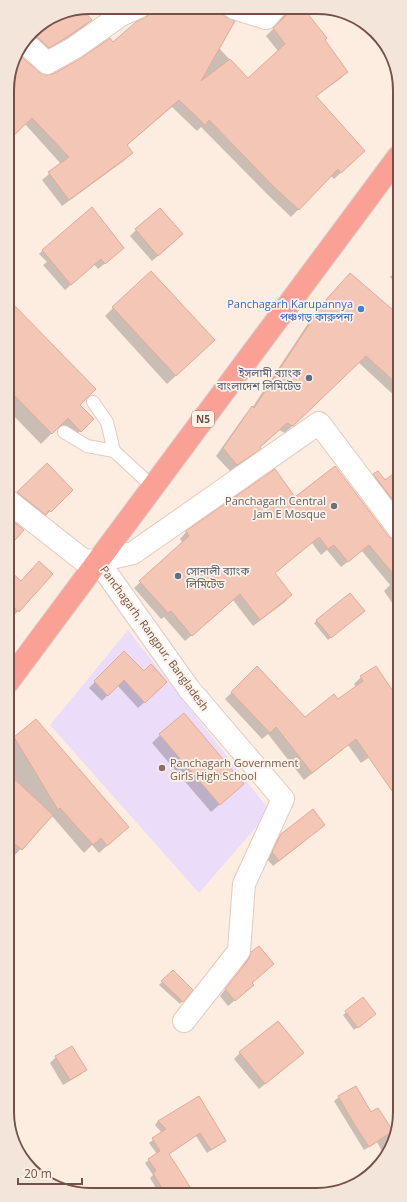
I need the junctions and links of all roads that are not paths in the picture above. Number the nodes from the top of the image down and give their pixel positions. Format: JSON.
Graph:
{"nodes":[{"id":1,"x":123,"y":14,"type":"edge"},
{"id":2,"x":253,"y":14,"type":"edge"},
{"id":3,"x":270,"y":14,"type":"edge"},
{"id":4,"x":28,"y":46,"type":"edge"},
{"id":5,"x":393,"y":164,"type":"edge"},
{"id":6,"x":94,"y":402,"type":"dead end"},
{"id":7,"x":64,"y":432,"type":"dead end"},
{"id":8,"x":114,"y":450,"type":"junction"},
{"id":9,"x":153,"y":487,"type":"junction"},
{"id":10,"x":14,"y":506,"type":"edge"},
{"id":11,"x":393,"y":521,"type":"edge"},
{"id":12,"x":98,"y":561,"type":"junction"},
{"id":13,"x":14,"y":674,"type":"edge"},
{"id":14,"x":184,"y":1021,"type":"dead end"}],
"edges":[{"from":1,"to":4,"type":"street"},
{"from":2,"to":3,"type":"street"},
{"from":5,"to":9,"type":"highway","number":"N5"},
{"from":6,"to":8,"type":"lane"},
{"from":7,"to":8,"type":"lane"},
{"from":8,"to":9,"type":"lane"},
{"from":9,"to":12,"type":"highway","number":"N5"},
{"from":10,"to":12,"type":"street","name":"Panchagarh, Rangpur, Bangladesh"},
{"from":11,"to":12,"type":"street","name":"Panchagarh, Rangpur, Bangladesh"},
{"from":12,"to":13,"type":"highway","number":"N5"},
{"from":12,"to":14,"type":"street","name":"Panchagarh, Rangpur, Bangladesh"}]}
